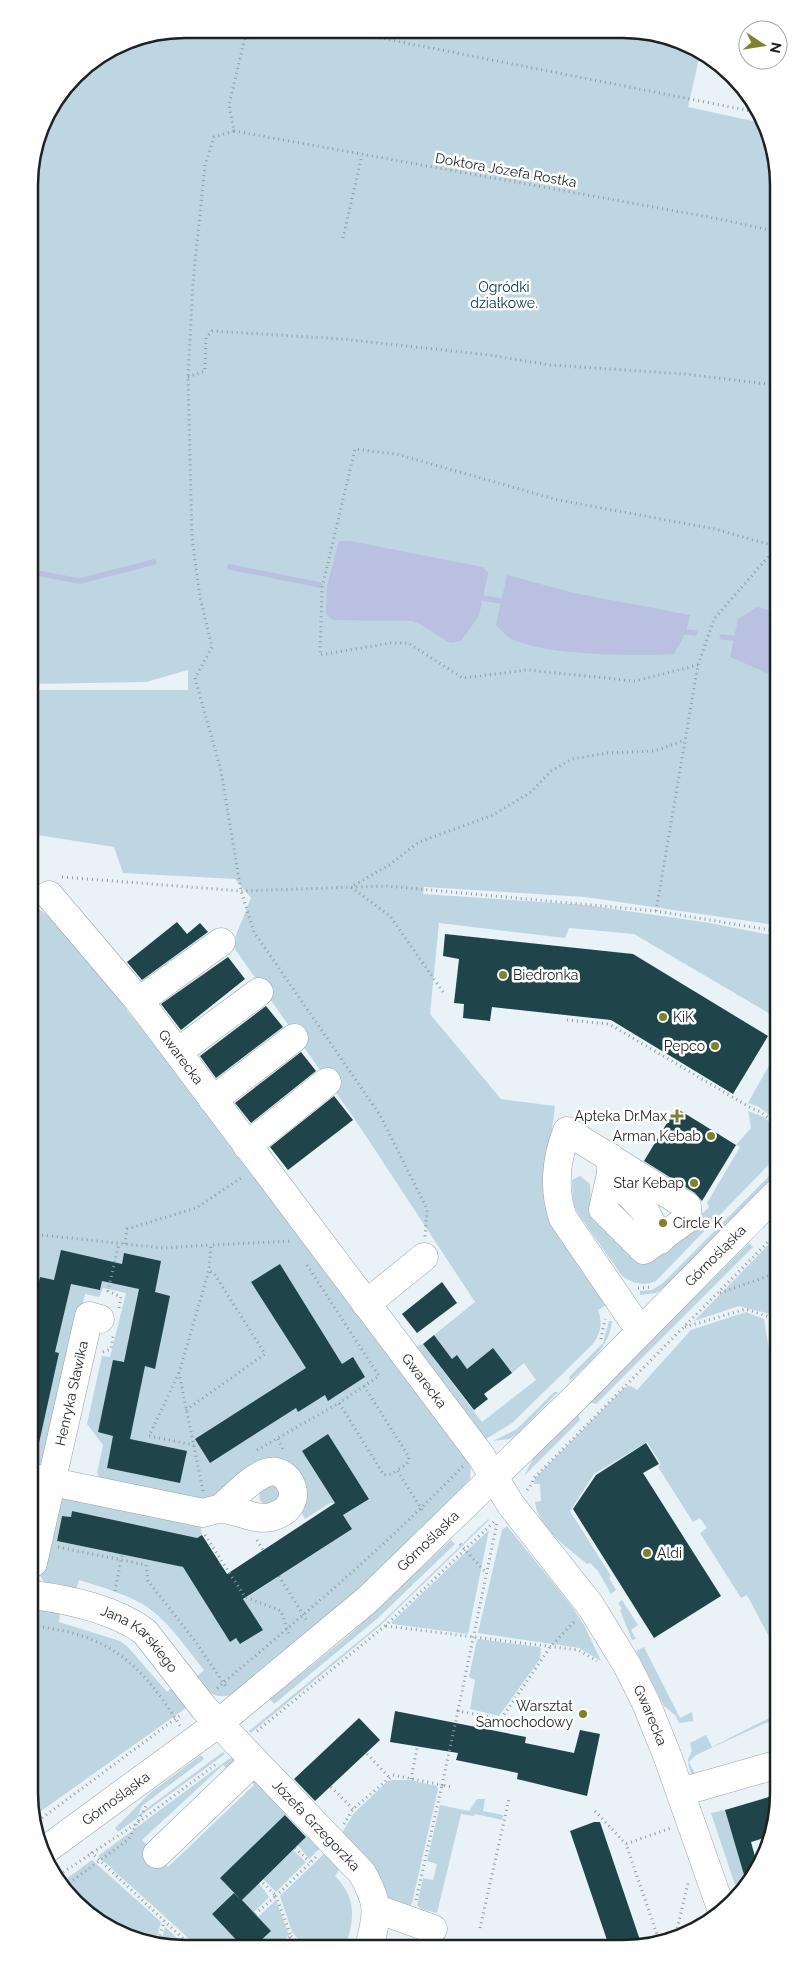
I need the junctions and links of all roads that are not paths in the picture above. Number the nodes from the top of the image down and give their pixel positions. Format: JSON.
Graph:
{"nodes":[{"id":1,"x":49,"y":895,"type":"road end"},
{"id":2,"x":221,"y":942,"type":"dead end"},
{"id":3,"x":259,"y":992,"type":"dead end"},
{"id":4,"x":139,"y":1001,"type":"junction"},
{"id":5,"x":294,"y":1038,"type":"dead end"},
{"id":6,"x":178,"y":1052,"type":"junction"},
{"id":7,"x":327,"y":1082,"type":"dead end"},
{"id":8,"x":213,"y":1100,"type":"junction"},
{"id":9,"x":247,"y":1146,"type":"junction"},
{"id":10,"x":610,"y":1174,"type":"junction"},
{"id":11,"x":770,"y":1200,"type":"edge"},
{"id":12,"x":424,"y":1258,"type":"dead end"},
{"id":13,"x":366,"y":1304,"type":"junction"},
{"id":14,"x":100,"y":1319,"type":"dead end"},
{"id":15,"x":643,"y":1330,"type":"junction"},
{"id":16,"x":494,"y":1477,"type":"junction"},
{"id":17,"x":43,"y":1480,"type":"edge"},
{"id":18,"x":212,"y":1504,"type":"road end"},
{"id":19,"x":38,"y":1527,"type":"edge"},
{"id":20,"x":554,"y":1560,"type":"junction"},
{"id":21,"x":38,"y":1596,"type":"edge"},
{"id":22,"x":603,"y":1624,"type":"junction"},
{"id":23,"x":627,"y":1665,"type":"junction"},
{"id":24,"x":220,"y":1722,"type":"junction"},
{"id":25,"x":661,"y":1740,"type":"junction"},
{"id":26,"x":246,"y":1754,"type":"junction"},
{"id":27,"x":770,"y":1767,"type":"edge"},
{"id":28,"x":680,"y":1792,"type":"junction"},
{"id":29,"x":48,"y":1848,"type":"edge"},
{"id":30,"x":157,"y":1854,"type":"dead end"},
{"id":31,"x":720,"y":1904,"type":"edge"},
{"id":32,"x":377,"y":1910,"type":"junction"},
{"id":33,"x":422,"y":1925,"type":"road end"},
{"id":34,"x":371,"y":1940,"type":"edge"}],
"edges":[{"from":1,"to":4,"type":"street","name":"Gwarecka"},
{"from":2,"to":4,"type":"street"},
{"from":3,"to":6,"type":"street"},
{"from":4,"to":6,"type":"street","name":"Gwarecka"},
{"from":5,"to":8,"type":"street"},
{"from":6,"to":8,"type":"street","name":"Gwarecka"},
{"from":7,"to":9,"type":"street"},
{"from":8,"to":9,"type":"street","name":"Gwarecka"},
{"from":9,"to":13,"type":"street","name":"Gwarecka"},
{"from":10,"to":10,"type":"street"},
{"from":10,"to":15,"type":"street"},
{"from":11,"to":15,"type":"street","name":"Górnośląska"},
{"from":12,"to":13,"type":"street"},
{"from":13,"to":16,"type":"street","name":"Gwarecka"},
{"from":14,"to":17,"type":"street","name":"Henryka Sławika"},
{"from":15,"to":16,"type":"street","name":"Górnośląska"},
{"from":16,"to":20,"type":"street","name":"Gwarecka"},
{"from":16,"to":24,"type":"street","name":"Górnośląska"},
{"from":17,"to":18,"type":"street"},
{"from":17,"to":19,"type":"street","name":"Henryka Sławika"},
{"from":20,"to":22,"type":"street","name":"Gwarecka"},
{"from":20,"to":23,"type":"street"},
{"from":21,"to":24,"type":"street","name":"Jana Karskiego"},
{"from":22,"to":23,"type":"street","name":"Gwarecka"},
{"from":22,"to":25,"type":"street"},
{"from":23,"to":25,"type":"street","name":"Gwarecka"},
{"from":24,"to":26,"type":"street","name":"Józefa Grzegorzka"},
{"from":24,"to":29,"type":"street","name":"Górnośląska"},
{"from":25,"to":28,"type":"street","name":"Gwarecka"},
{"from":26,"to":30,"type":"street"},
{"from":26,"to":32,"type":"street","name":"Józefa Grzegorzka"},
{"from":27,"to":28,"type":"street"},
{"from":28,"to":31,"type":"street","name":"Gwarecka"},
{"from":32,"to":33,"type":"street"},
{"from":32,"to":34,"type":"street","name":"Józefa Grzegorzka"}]}
